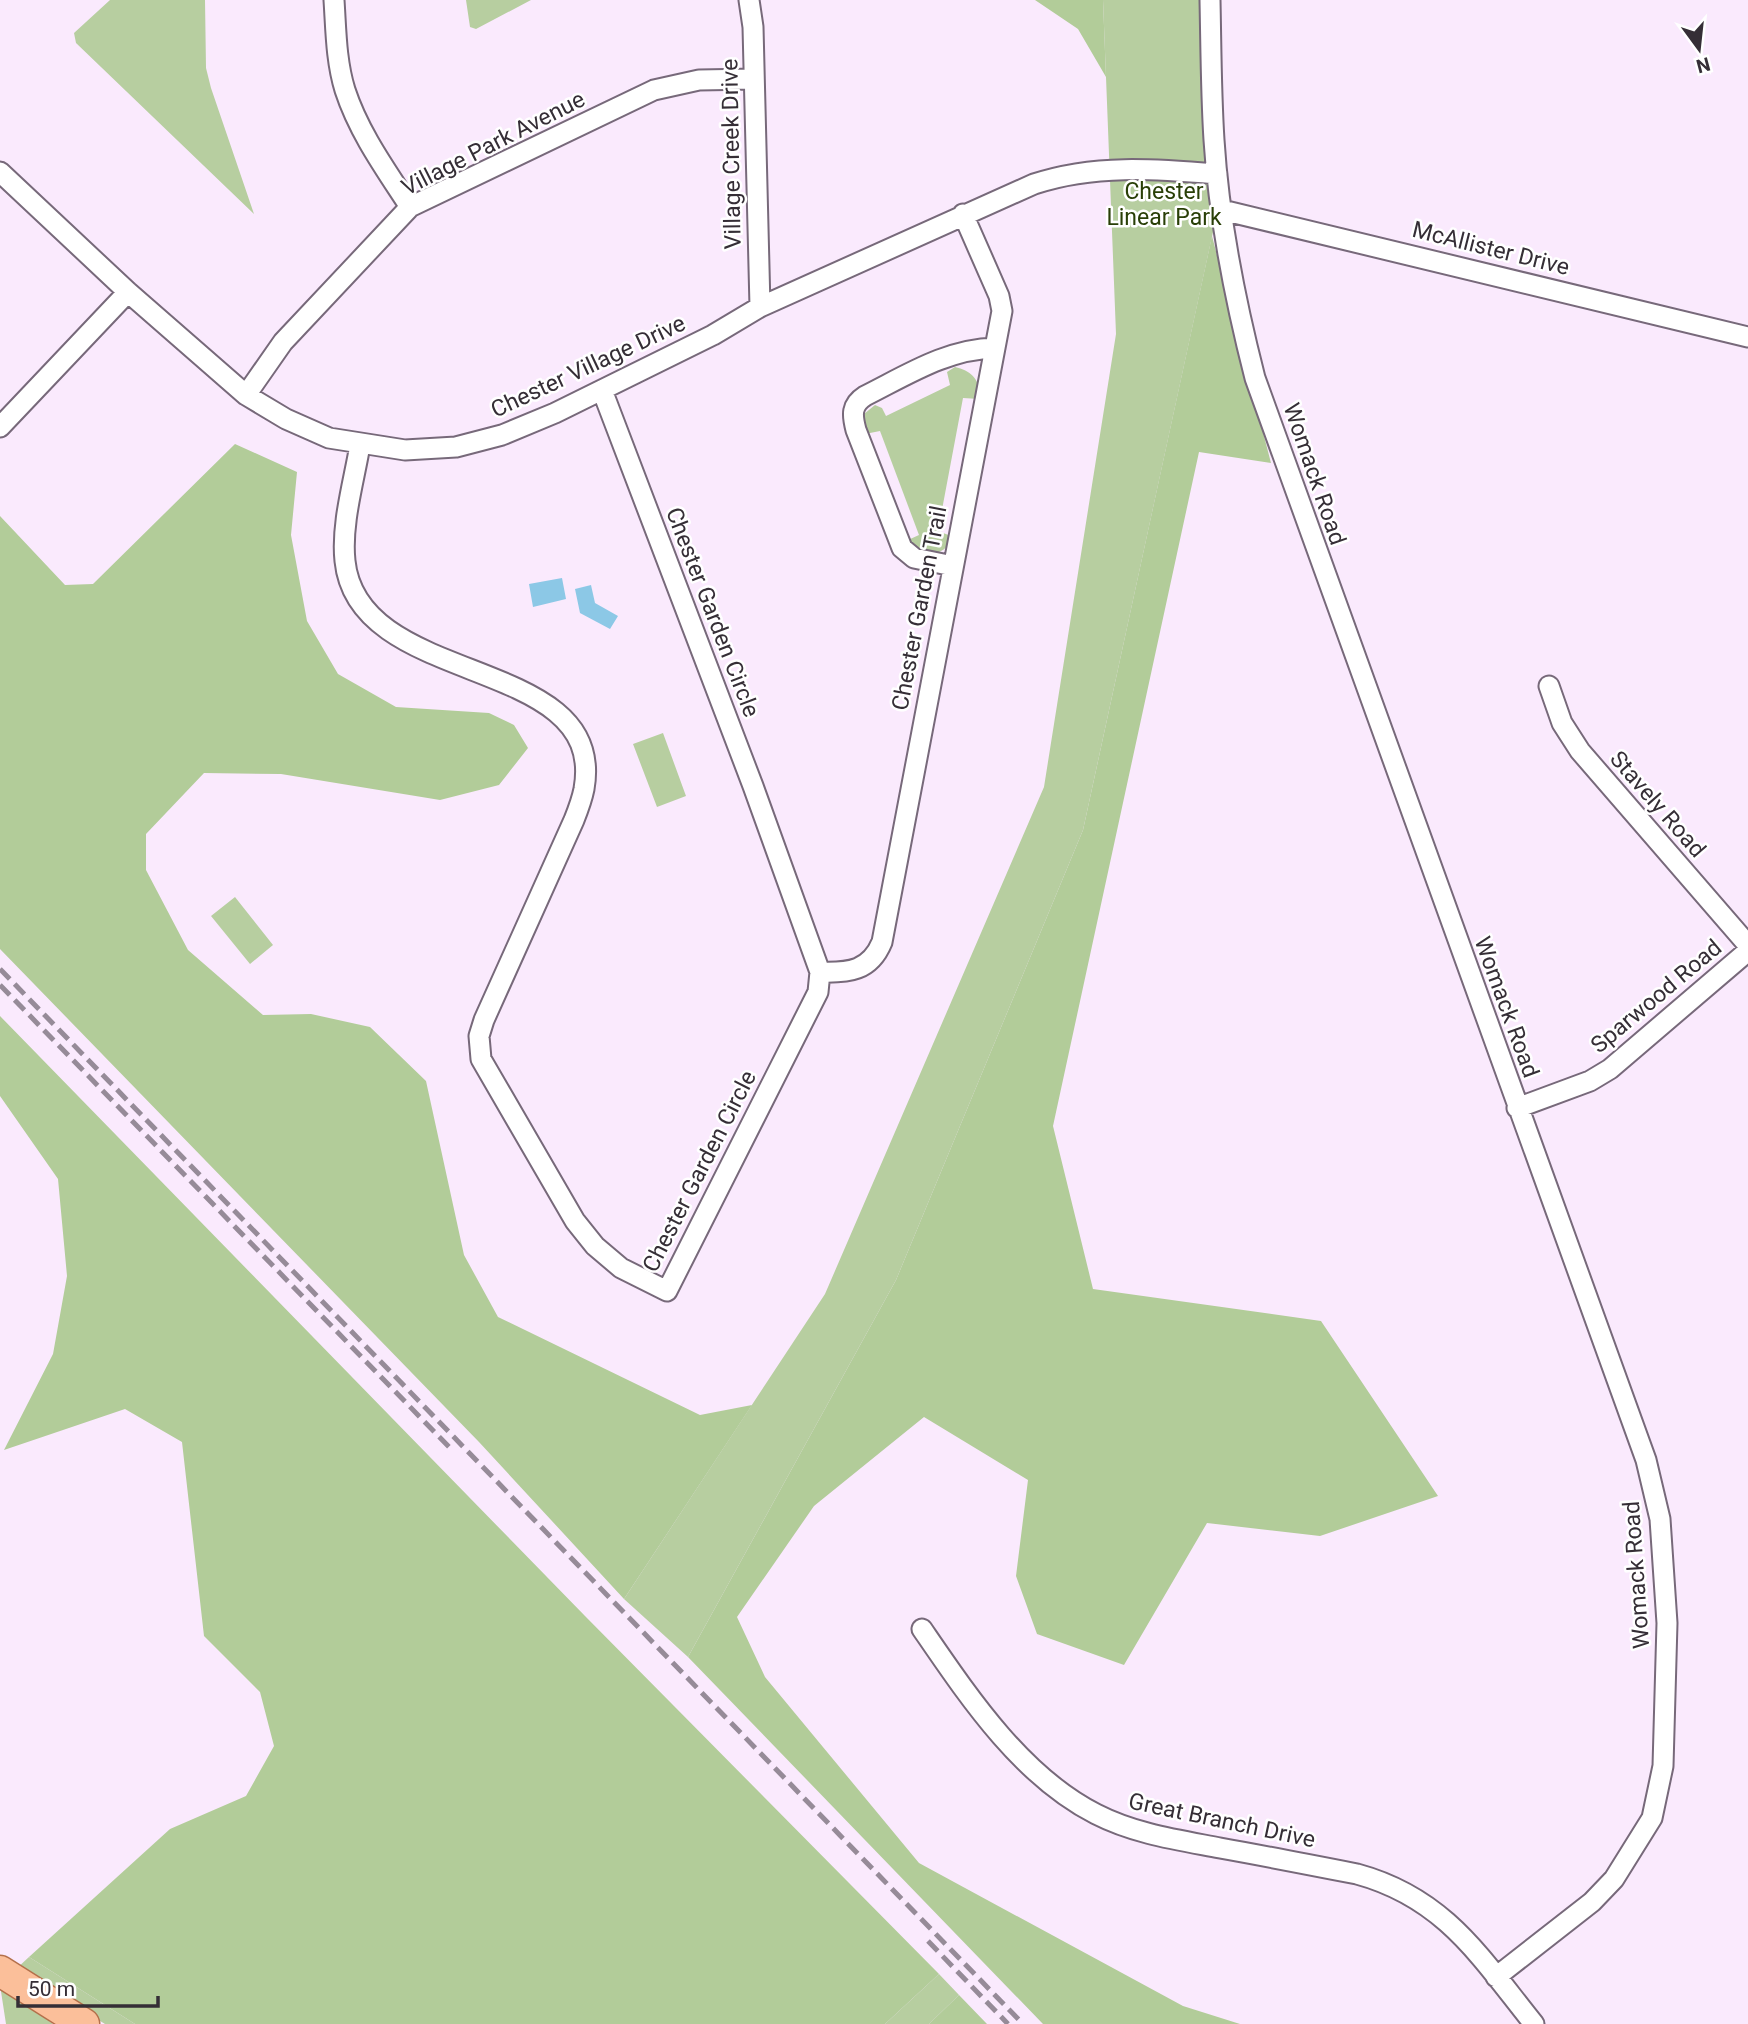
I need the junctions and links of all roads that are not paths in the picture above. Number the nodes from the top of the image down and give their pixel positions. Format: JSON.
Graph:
{"nodes":[{"id":1,"x":334,"y":0,"type":"edge"},
{"id":2,"x":749,"y":0,"type":"edge"},
{"id":3,"x":1210,"y":0,"type":"edge"},
{"id":4,"x":754,"y":79,"type":"junction"},
{"id":5,"x":0,"y":172,"type":"edge"},
{"id":6,"x":1217,"y":174,"type":"junction"},
{"id":7,"x":410,"y":208,"type":"junction"},
{"id":8,"x":1222,"y":210,"type":"junction"},
{"id":9,"x":963,"y":214,"type":"junction"},
{"id":10,"x":128,"y":292,"type":"junction"},
{"id":11,"x":760,"y":307,"type":"junction"},
{"id":12,"x":1748,"y":337,"type":"edge"},
{"id":13,"x":995,"y":348,"type":"junction"},
{"id":14,"x":602,"y":390,"type":"junction"},
{"id":15,"x":246,"y":395,"type":"junction"},
{"id":16,"x":0,"y":427,"type":"edge"},
{"id":17,"x":360,"y":445,"type":"junction"},
{"id":18,"x":953,"y":566,"type":"junction"},
{"id":19,"x":1549,"y":686,"type":"dead end"},
{"id":20,"x":1748,"y":945,"type":"edge"},
{"id":21,"x":1748,"y":951,"type":"edge"},
{"id":22,"x":820,"y":972,"type":"junction"},
{"id":23,"x":1517,"y":1108,"type":"junction"},
{"id":24,"x":922,"y":1629,"type":"dead end"},
{"id":25,"x":0,"y":1971,"type":"edge"},
{"id":26,"x":1496,"y":1977,"type":"junction"},
{"id":27,"x":84,"y":2024,"type":"edge"},
{"id":28,"x":1534,"y":2024,"type":"edge"}],
"edges":[{"from":1,"to":7,"type":"street"},
{"from":2,"to":4,"type":"street","name":"Village Creek Drive"},
{"from":3,"to":6,"type":"street","name":"Womack Road"},
{"from":4,"to":7,"type":"street","name":"Village Park Avenue"},
{"from":4,"to":11,"type":"street","name":"Village Creek Drive"},
{"from":5,"to":10,"type":"street","name":"Chester Village Drive"},
{"from":6,"to":8,"type":"street","name":"Womack Road"},
{"from":6,"to":9,"type":"street","name":"Chester Village Drive"},
{"from":7,"to":15,"type":"street","name":"Village Park Avenue"},
{"from":8,"to":12,"type":"street","name":"McAllister Drive"},
{"from":8,"to":23,"type":"street","name":"Womack Road"},
{"from":9,"to":11,"type":"street","name":"Chester Village Drive"},
{"from":9,"to":13,"type":"street","name":"Chester Garden Trail"},
{"from":10,"to":15,"type":"street","name":"Chester Village Drive"},
{"from":10,"to":16,"type":"street"},
{"from":11,"to":14,"type":"street","name":"Chester Village Drive"},
{"from":13,"to":18,"type":"street","name":"Chester Garden Trail"},
{"from":13,"to":18,"type":"street"},
{"from":14,"to":17,"type":"street","name":"Chester Village Drive"},
{"from":14,"to":22,"type":"street","name":"Chester Garden Circle"},
{"from":15,"to":17,"type":"street","name":"Chester Village Drive"},
{"from":17,"to":22,"type":"street","name":"Chester Garden Circle"},
{"from":18,"to":22,"type":"street","name":"Chester Garden Trail"},
{"from":19,"to":20,"type":"street","name":"Stavely Road"},
{"from":21,"to":23,"type":"street","name":"Sparwood Road"},
{"from":23,"to":26,"type":"street","name":"Womack Road"},
{"from":24,"to":26,"type":"street","name":"Great Branch Drive"},
{"from":25,"to":27,"type":"main road"},
{"from":26,"to":28,"type":"street","name":"Great Branch Drive"}]}
